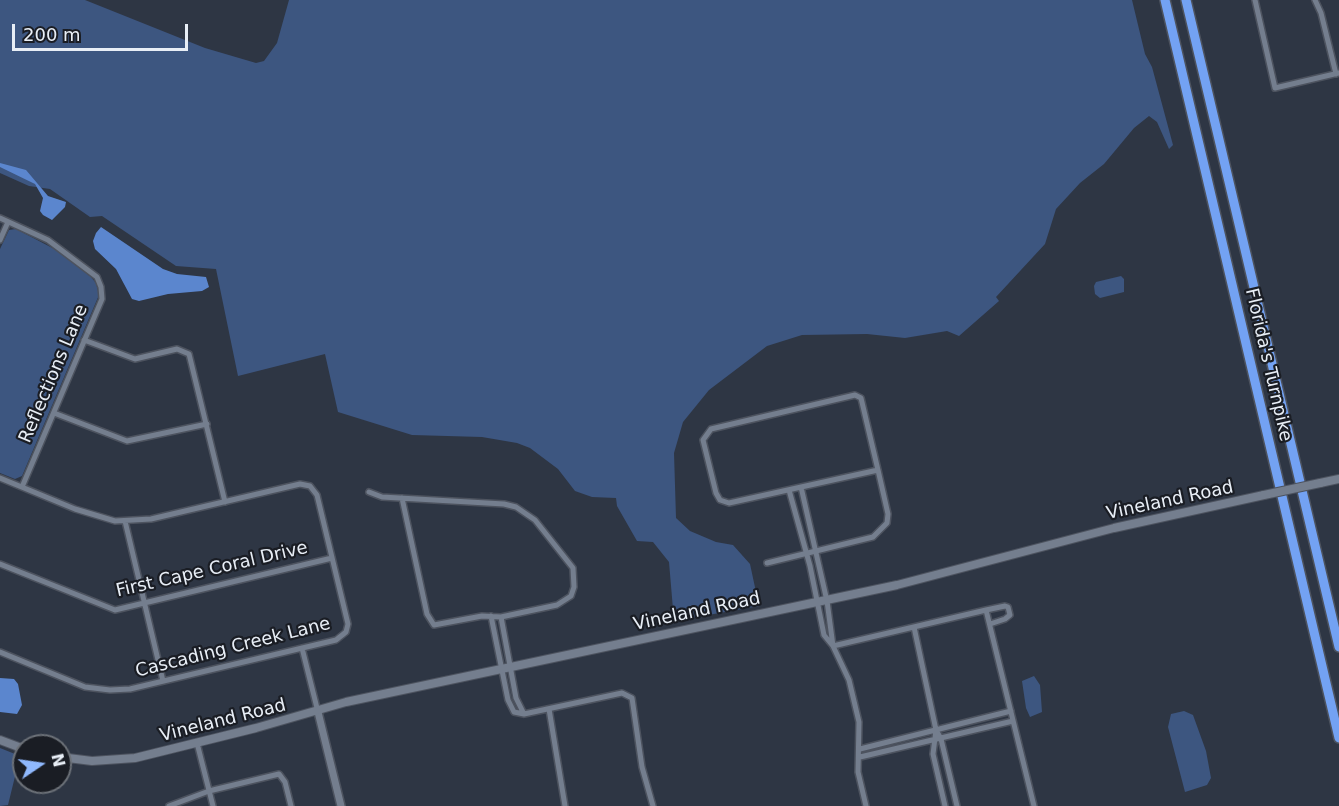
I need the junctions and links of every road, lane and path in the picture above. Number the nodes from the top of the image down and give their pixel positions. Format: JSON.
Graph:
{"nodes":[{"id":1,"x":1165,"y":0,"type":"edge"},
{"id":2,"x":1186,"y":0,"type":"edge"},
{"id":3,"x":1255,"y":0,"type":"edge"},
{"id":4,"x":1315,"y":0,"type":"edge"},
{"id":5,"x":1337,"y":73,"type":"edge"},
{"id":6,"x":0,"y":218,"type":"edge"},
{"id":7,"x":8,"y":222,"type":"junction"},
{"id":8,"x":0,"y":240,"type":"edge"},
{"id":9,"x":84,"y":340,"type":"junction"},
{"id":10,"x":54,"y":413,"type":"junction"},
{"id":11,"x":207,"y":424,"type":"junction"},
{"id":12,"x":878,"y":470,"type":"junction"},
{"id":13,"x":0,"y":478,"type":"edge"},
{"id":14,"x":1339,"y":479,"type":"edge"},
{"id":15,"x":22,"y":487,"type":"junction"},
{"id":16,"x":801,"y":487,"type":"junction"},
{"id":17,"x":789,"y":490,"type":"junction"},
{"id":18,"x":369,"y":492,"type":"dead end"},
{"id":19,"x":402,"y":498,"type":"junction"},
{"id":20,"x":225,"y":502,"type":"junction"},
{"id":21,"x":125,"y":521,"type":"junction"},
{"id":22,"x":816,"y":551,"type":"junction"},
{"id":23,"x":805,"y":554,"type":"junction"},
{"id":24,"x":332,"y":558,"type":"junction"},
{"id":25,"x":766,"y":563,"type":"dead end"},
{"id":26,"x":0,"y":564,"type":"edge"},
{"id":27,"x":819,"y":570,"type":"junction"},
{"id":28,"x":811,"y":572,"type":"junction"},
{"id":29,"x":826,"y":600,"type":"junction"},
{"id":30,"x":817,"y":602,"type":"junction"},
{"id":31,"x":144,"y":603,"type":"junction"},
{"id":32,"x":986,"y":610,"type":"junction"},
{"id":33,"x":491,"y":616,"type":"junction"},
{"id":34,"x":501,"y":617,"type":"junction"},
{"id":35,"x":990,"y":624,"type":"junction"},
{"id":36,"x":831,"y":626,"type":"junction"},
{"id":37,"x":914,"y":627,"type":"junction"},
{"id":38,"x":823,"y":628,"type":"junction"},
{"id":39,"x":833,"y":646,"type":"junction"},
{"id":40,"x":1339,"y":647,"type":"edge"},
{"id":41,"x":302,"y":648,"type":"junction"},
{"id":42,"x":0,"y":652,"type":"edge"},
{"id":43,"x":506,"y":668,"type":"junction"},
{"id":44,"x":163,"y":681,"type":"junction"},
{"id":45,"x":516,"y":698,"type":"junction"},
{"id":46,"x":508,"y":700,"type":"junction"},
{"id":47,"x":549,"y":710,"type":"junction"},
{"id":48,"x":318,"y":711,"type":"junction"},
{"id":49,"x":1011,"y":711,"type":"junction"},
{"id":50,"x":524,"y":714,"type":"junction"},
{"id":51,"x":1013,"y":721,"type":"junction"},
{"id":52,"x":936,"y":730,"type":"junction"},
{"id":53,"x":942,"y":738,"type":"junction"},
{"id":54,"x":1339,"y":738,"type":"edge"},
{"id":55,"x":933,"y":740,"type":"junction"},
{"id":56,"x":197,"y":743,"type":"junction"},
{"id":57,"x":860,"y":748,"type":"junction"},
{"id":58,"x":860,"y":757,"type":"junction"},
{"id":59,"x":72,"y":758,"type":"edge"},
{"id":60,"x":209,"y":791,"type":"junction"},
{"id":61,"x":169,"y":806,"type":"edge"},
{"id":62,"x":213,"y":806,"type":"edge"},
{"id":63,"x":291,"y":806,"type":"edge"},
{"id":64,"x":341,"y":806,"type":"edge"},
{"id":65,"x":565,"y":806,"type":"edge"},
{"id":66,"x":653,"y":806,"type":"edge"},
{"id":67,"x":867,"y":806,"type":"edge"},
{"id":68,"x":945,"y":806,"type":"edge"},
{"id":69,"x":957,"y":806,"type":"edge"},
{"id":70,"x":1034,"y":806,"type":"edge"}],
"edges":[{"from":1,"to":54,"type":"highway","name":"Florida's Turnpike"},
{"from":2,"to":40,"type":"highway","name":"Florida's Turnpike"},
{"from":3,"to":5,"type":"street"},
{"from":4,"to":5,"type":"street"},
{"from":6,"to":7,"type":"street","name":"Reflections Lane"},
{"from":7,"to":8,"type":"street"},
{"from":7,"to":9,"type":"street","name":"Reflections Lane"},
{"from":9,"to":10,"type":"street","name":"Reflections Lane"},
{"from":9,"to":11,"type":"street"},
{"from":10,"to":11,"type":"street"},
{"from":10,"to":15,"type":"street","name":"Reflections Lane"},
{"from":11,"to":20,"type":"street"},
{"from":12,"to":16,"type":"street"},
{"from":12,"to":17,"type":"street"},
{"from":12,"to":22,"type":"street"},
{"from":13,"to":15,"type":"street"},
{"from":14,"to":29,"type":"main road","name":"Vineland Road","bridge":true},
{"from":15,"to":21,"type":"street"},
{"from":16,"to":17,"type":"street"},
{"from":16,"to":22,"type":"street"},
{"from":17,"to":23,"type":"street"},
{"from":18,"to":19,"type":"street"},
{"from":19,"to":33,"type":"street"},
{"from":19,"to":34,"type":"street"},
{"from":20,"to":21,"type":"street"},
{"from":20,"to":24,"type":"street","name":"Cascading Creek Lane"},
{"from":21,"to":31,"type":"street"},
{"from":22,"to":23,"type":"street"},
{"from":22,"to":27,"type":"street"},
{"from":23,"to":25,"type":"street"},
{"from":23,"to":28,"type":"street"},
{"from":24,"to":31,"type":"street","name":"First Cape Coral Drive"},
{"from":24,"to":41,"type":"street","name":"Cascading Creek Lane"},
{"from":26,"to":31,"type":"street","name":"First Cape Coral Drive"},
{"from":27,"to":28,"type":"street"},
{"from":27,"to":29,"type":"street"},
{"from":28,"to":30,"type":"street"},
{"from":29,"to":30,"type":"main road","name":"Vineland Road"},
{"from":29,"to":36,"type":"street"},
{"from":30,"to":38,"type":"street"},
{"from":30,"to":43,"type":"main road","name":"Vineland Road"},
{"from":31,"to":44,"type":"street"},
{"from":32,"to":35,"type":"street"},
{"from":32,"to":35,"type":"street"},
{"from":32,"to":37,"type":"street"},
{"from":33,"to":34,"type":"street"},
{"from":33,"to":43,"type":"street"},
{"from":34,"to":43,"type":"street"},
{"from":35,"to":49,"type":"street"},
{"from":36,"to":38,"type":"street"},
{"from":36,"to":39,"type":"street"},
{"from":37,"to":39,"type":"street"},
{"from":37,"to":52,"type":"street"},
{"from":38,"to":39,"type":"street"},
{"from":39,"to":57,"type":"street"},
{"from":41,"to":44,"type":"street","name":"Cascading Creek Lane"},
{"from":41,"to":48,"type":"street"},
{"from":42,"to":44,"type":"street","name":"Cascading Creek Lane"},
{"from":43,"to":45,"type":"street"},
{"from":43,"to":46,"type":"street"},
{"from":43,"to":48,"type":"main road","name":"Vineland Road"},
{"from":45,"to":46,"type":"street"},
{"from":45,"to":50,"type":"street"},
{"from":46,"to":50,"type":"street"},
{"from":47,"to":50,"type":"street"},
{"from":47,"to":65,"type":"street"},
{"from":47,"to":66,"type":"street"},
{"from":48,"to":56,"type":"main road","name":"Vineland Road"},
{"from":48,"to":64,"type":"street"},
{"from":49,"to":51,"type":"street"},
{"from":49,"to":52,"type":"street"},
{"from":51,"to":53,"type":"street"},
{"from":51,"to":70,"type":"street"},
{"from":52,"to":53,"type":"street"},
{"from":52,"to":55,"type":"street"},
{"from":52,"to":57,"type":"street"},
{"from":53,"to":55,"type":"street"},
{"from":53,"to":69,"type":"street"},
{"from":55,"to":58,"type":"street"},
{"from":55,"to":68,"type":"street"},
{"from":56,"to":59,"type":"main road","name":"Vineland Road"},
{"from":56,"to":60,"type":"street"},
{"from":57,"to":58,"type":"street"},
{"from":58,"to":67,"type":"street"},
{"from":60,"to":61,"type":"street"},
{"from":60,"to":62,"type":"street"},
{"from":60,"to":63,"type":"street"}]}
